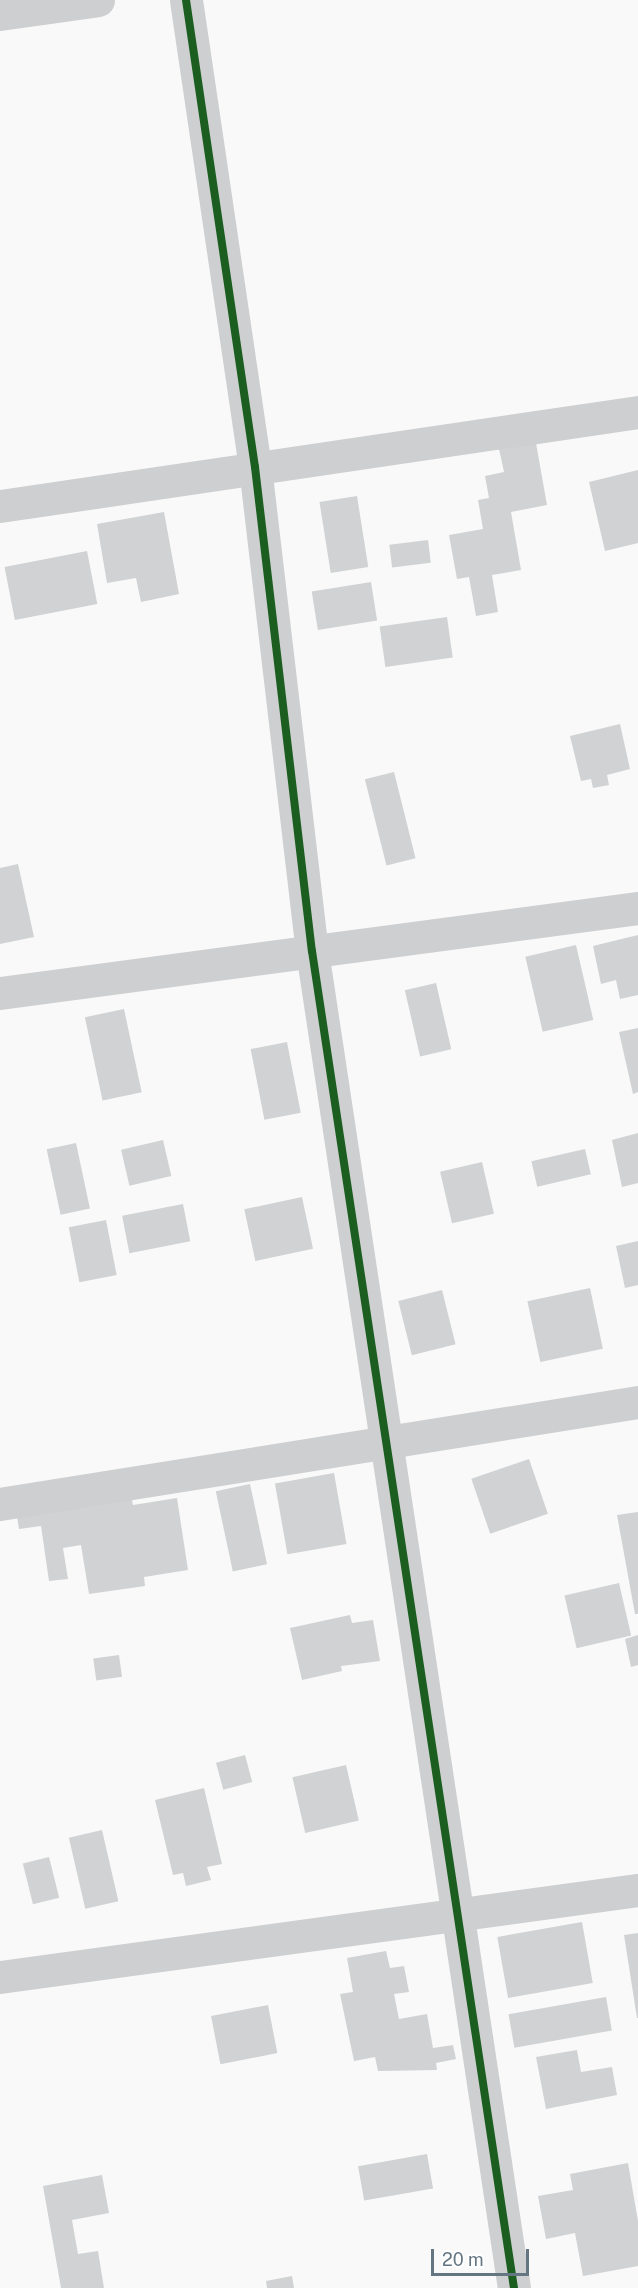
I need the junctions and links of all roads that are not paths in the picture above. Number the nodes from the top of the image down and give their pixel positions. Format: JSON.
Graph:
{"nodes":[{"id":1,"x":98,"y":0,"type":"edge"},
{"id":2,"x":186,"y":0,"type":"edge"},
{"id":3,"x":0,"y":14,"type":"edge"},
{"id":4,"x":638,"y":412,"type":"edge"},
{"id":5,"x":255,"y":468,"type":"junction"},
{"id":6,"x":0,"y":506,"type":"edge"},
{"id":7,"x":638,"y":908,"type":"edge"},
{"id":8,"x":312,"y":951,"type":"junction"},
{"id":9,"x":0,"y":993,"type":"edge"},
{"id":10,"x":638,"y":1402,"type":"edge"},
{"id":11,"x":389,"y":1442,"type":"junction"},
{"id":12,"x":0,"y":1504,"type":"edge"},
{"id":13,"x":638,"y":1890,"type":"edge"},
{"id":14,"x":458,"y":1915,"type":"junction"},
{"id":15,"x":0,"y":1977,"type":"edge"},
{"id":16,"x":514,"y":2288,"type":"edge"}],
"edges":[{"from":1,"to":3,"type":"street"},
{"from":2,"to":5,"type":"street"},
{"from":4,"to":5,"type":"street"},
{"from":5,"to":6,"type":"street"},
{"from":5,"to":8,"type":"street"},
{"from":7,"to":8,"type":"street"},
{"from":8,"to":9,"type":"street"},
{"from":8,"to":11,"type":"street"},
{"from":10,"to":11,"type":"street"},
{"from":11,"to":12,"type":"street"},
{"from":11,"to":14,"type":"street"},
{"from":13,"to":14,"type":"street"},
{"from":14,"to":15,"type":"street"},
{"from":14,"to":16,"type":"street"}]}
